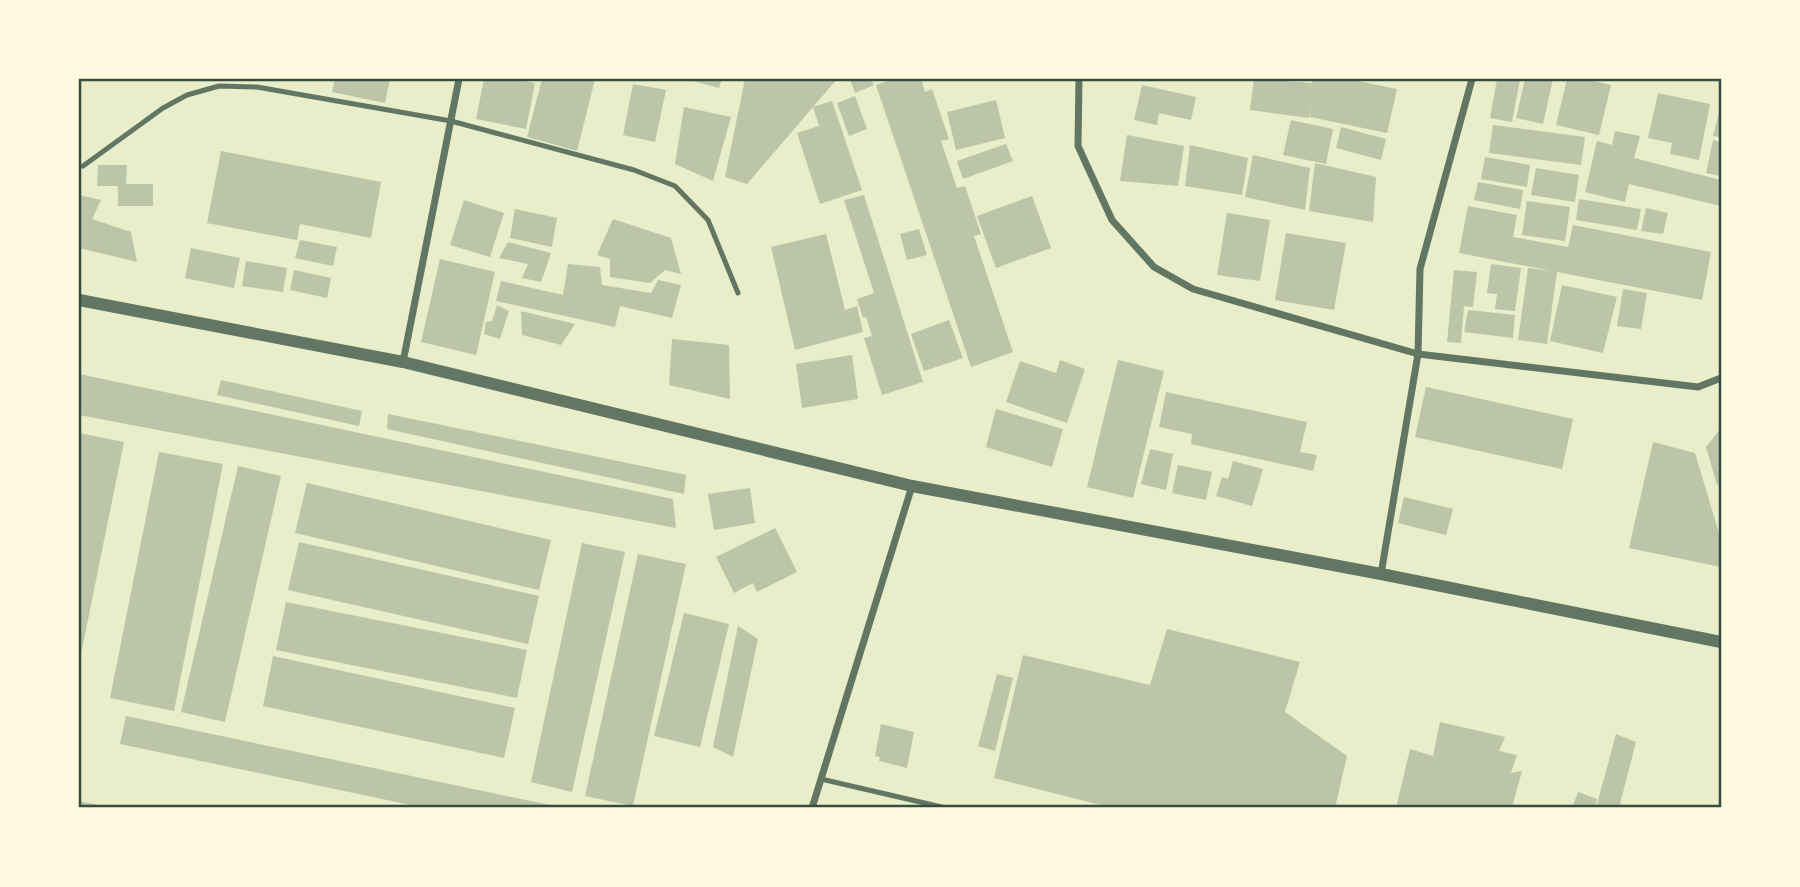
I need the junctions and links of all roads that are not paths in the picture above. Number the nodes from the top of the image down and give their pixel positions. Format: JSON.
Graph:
{"nodes":[{"id":1,"x":459,"y":79,"type":"edge"},
{"id":2,"x":1079,"y":79,"type":"edge"},
{"id":3,"x":1472,"y":79,"type":"edge"},
{"id":4,"x":450,"y":121,"type":"junction"},
{"id":5,"x":83,"y":166,"type":"dead end"},
{"id":6,"x":738,"y":293,"type":"dead end"},
{"id":7,"x":79,"y":300,"type":"edge"},
{"id":8,"x":1418,"y":354,"type":"junction"},
{"id":9,"x":403,"y":362,"type":"junction"},
{"id":10,"x":1721,"y":378,"type":"edge"},
{"id":11,"x":912,"y":486,"type":"junction"},
{"id":12,"x":1381,"y":574,"type":"junction"},
{"id":13,"x":1721,"y":642,"type":"edge"},
{"id":14,"x":821,"y":779,"type":"junction"},
{"id":15,"x":812,"y":808,"type":"edge"},
{"id":16,"x":946,"y":808,"type":"edge"}],
"edges":[{"from":1,"to":4,"type":"street"},
{"from":2,"to":8,"type":"street"},
{"from":3,"to":8,"type":"street"},
{"from":4,"to":5,"type":"lane"},
{"from":4,"to":6,"type":"lane"},
{"from":4,"to":9,"type":"street"},
{"from":7,"to":9,"type":"street"},
{"from":8,"to":10,"type":"street"},
{"from":8,"to":12,"type":"street"},
{"from":9,"to":11,"type":"street"},
{"from":11,"to":12,"type":"street"},
{"from":11,"to":14,"type":"street"},
{"from":12,"to":13,"type":"street"},
{"from":14,"to":15,"type":"street"},
{"from":14,"to":16,"type":"lane"}]}
